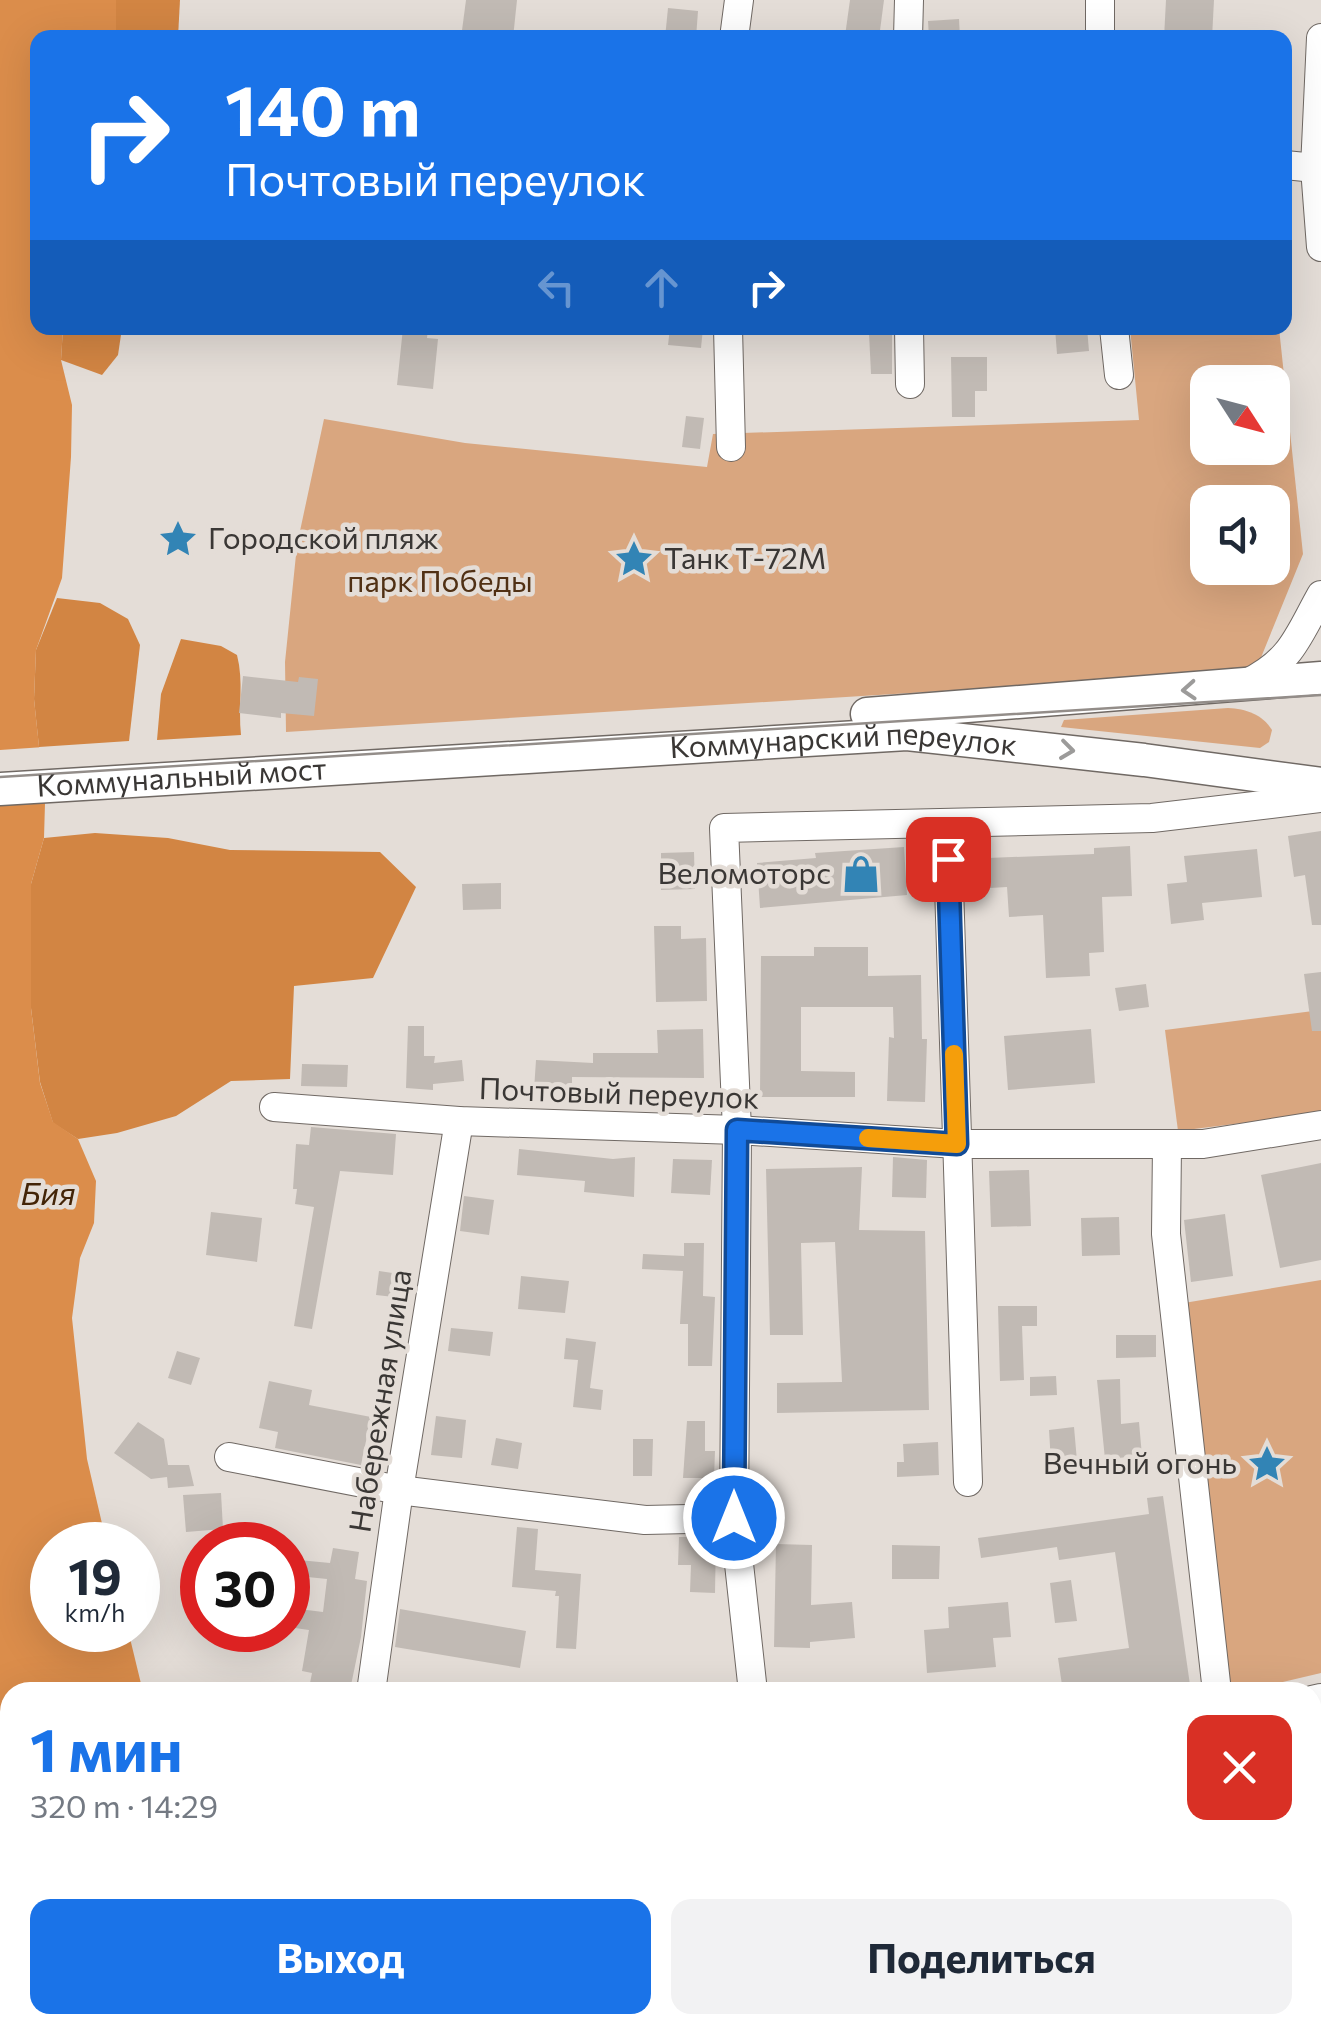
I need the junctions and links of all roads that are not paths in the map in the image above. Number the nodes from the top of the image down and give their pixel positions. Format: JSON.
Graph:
{"nodes":[{"id":1,"x":739,"y":0,"type":"edge"},
{"id":2,"x":908,"y":0,"type":"edge"},
{"id":3,"x":1100,"y":0,"type":"edge"},
{"id":4,"x":735,"y":30,"type":"edge"},
{"id":5,"x":908,"y":30,"type":"edge"},
{"id":6,"x":1100,"y":30,"type":"edge"},
{"id":7,"x":1321,"y":38,"type":"edge"},
{"id":8,"x":1292,"y":166,"type":"edge"},
{"id":9,"x":1315,"y":168,"type":"junction"},
{"id":10,"x":1321,"y":248,"type":"edge"},
{"id":11,"x":728,"y":335,"type":"edge"},
{"id":12,"x":909,"y":335,"type":"edge"},
{"id":13,"x":1115,"y":335,"type":"edge"},
{"id":14,"x":1119,"y":376,"type":"dead end"},
{"id":15,"x":910,"y":384,"type":"dead end"},
{"id":16,"x":731,"y":447,"type":"dead end"},
{"id":17,"x":1321,"y":595,"type":"edge"},
{"id":18,"x":1321,"y":678,"type":"edge"},
{"id":19,"x":1240,"y":687,"type":"junction"},
{"id":20,"x":795,"y":729,"type":"junction"},
{"id":21,"x":364,"y":755,"type":"junction"},
{"id":22,"x":0,"y":766,"type":"edge"},
{"id":23,"x":1321,"y":784,"type":"edge"},
{"id":24,"x":0,"y":788,"type":"edge"},
{"id":25,"x":1321,"y":798,"type":"edge"},
{"id":26,"x":947,"y":823,"type":"junction"},
{"id":27,"x":274,"y":1108,"type":"dead end"},
{"id":28,"x":459,"y":1120,"type":"junction"},
{"id":29,"x":1321,"y":1125,"type":"edge"},
{"id":30,"x":737,"y":1130,"type":"junction"},
{"id":31,"x":957,"y":1144,"type":"junction"},
{"id":32,"x":1167,"y":1144,"type":"junction"},
{"id":33,"x":229,"y":1457,"type":"dead end"},
{"id":34,"x":968,"y":1482,"type":"dead end"},
{"id":35,"x":398,"y":1490,"type":"junction"},
{"id":36,"x":734,"y":1518,"type":"junction"},
{"id":37,"x":372,"y":1682,"type":"edge"},
{"id":38,"x":752,"y":1682,"type":"edge"},
{"id":39,"x":1216,"y":1682,"type":"edge"}],
"edges":[{"from":1,"to":4,"type":"street"},
{"from":2,"to":5,"type":"street"},
{"from":3,"to":6,"type":"street"},
{"from":7,"to":9,"type":"street"},
{"from":8,"to":9,"type":"street"},
{"from":9,"to":10,"type":"street"},
{"from":11,"to":16,"type":"street"},
{"from":12,"to":15,"type":"street"},
{"from":13,"to":14,"type":"street"},
{"from":17,"to":19,"type":"street"},
{"from":18,"to":19,"type":"main road","name":"Коммунарский переулок"},
{"from":19,"to":20,"type":"main road","name":"Коммунарский переулок","one_way":true},
{"from":20,"to":21,"type":"main road","name":"Коммунарский переулок"},
{"from":20,"to":23,"type":"main road","name":"Коммунарский переулок","one_way":true},
{"from":21,"to":22,"type":"main road","name":"Коммунальный мост"},
{"from":21,"to":24,"type":"main road","name":"Коммунальный мост"},
{"from":25,"to":26,"type":"street"},
{"from":26,"to":30,"type":"street"},
{"from":26,"to":31,"type":"street"},
{"from":27,"to":28,"type":"street","name":"Почтовый переулок"},
{"from":28,"to":30,"type":"street","name":"Почтовый переулок"},
{"from":28,"to":35,"type":"street","name":"Набережная улица"},
{"from":29,"to":32,"type":"street","name":"Почтовый переулок"},
{"from":30,"to":31,"type":"street","name":"Почтовый переулок"},
{"from":30,"to":36,"type":"street"},
{"from":31,"to":32,"type":"street","name":"Почтовый переулок"},
{"from":31,"to":34,"type":"street"},
{"from":32,"to":39,"type":"street"},
{"from":33,"to":35,"type":"street"},
{"from":35,"to":36,"type":"street"},
{"from":35,"to":37,"type":"street","name":"Набережная улица"},
{"from":36,"to":38,"type":"street"}]}
